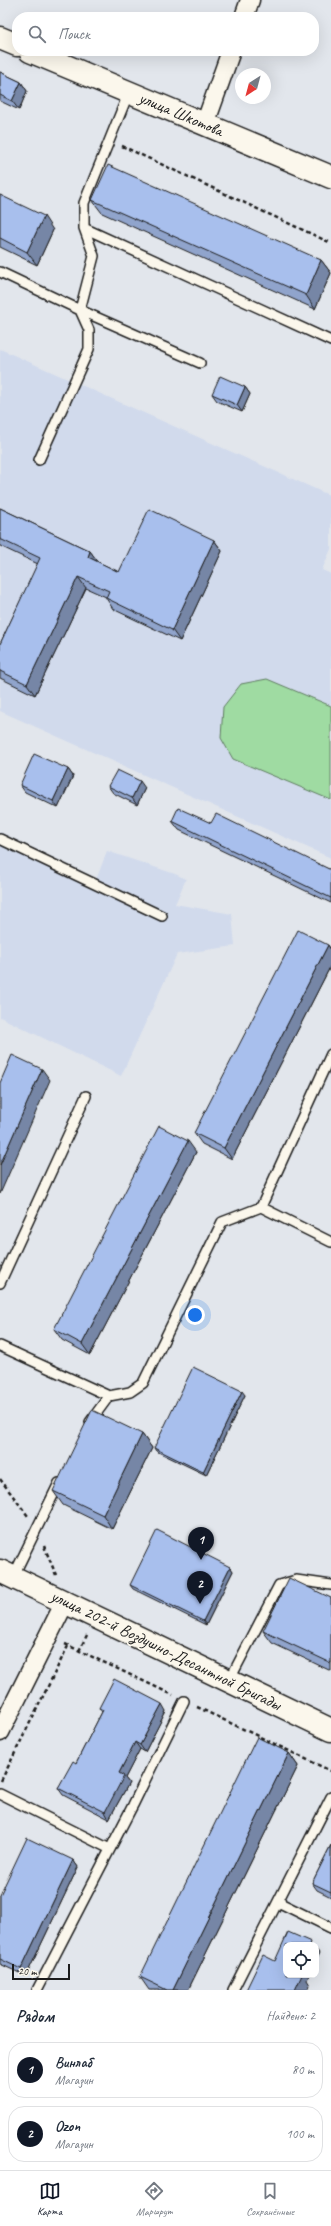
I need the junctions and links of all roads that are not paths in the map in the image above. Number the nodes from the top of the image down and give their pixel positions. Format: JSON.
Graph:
{"nodes":[{"id":1,"x":250,"y":0,"type":"edge"},
{"id":2,"x":246,"y":12,"type":"edge"},
{"id":3,"x":0,"y":38,"type":"edge"},
{"id":4,"x":12,"y":43,"type":"edge"},
{"id":5,"x":42,"y":56,"type":"edge"},
{"id":6,"x":230,"y":56,"type":"edge"},
{"id":7,"x":129,"y":92,"type":"junction"},
{"id":8,"x":205,"y":124,"type":"junction"},
{"id":9,"x":331,"y":177,"type":"edge"},
{"id":10,"x":84,"y":228,"type":"junction"},
{"id":11,"x":0,"y":272,"type":"edge"},
{"id":12,"x":80,"y":310,"type":"junction"},
{"id":13,"x":331,"y":342,"type":"edge"},
{"id":14,"x":200,"y":363,"type":"dead end"},
{"id":15,"x":39,"y":460,"type":"dead end"},
{"id":16,"x":0,"y":839,"type":"edge"},
{"id":17,"x":162,"y":916,"type":"dead end"},
{"id":18,"x":331,"y":1054,"type":"edge"},
{"id":19,"x":86,"y":1096,"type":"dead end"},
{"id":20,"x":261,"y":1207,"type":"junction"},
{"id":21,"x":331,"y":1242,"type":"edge"},
{"id":22,"x":0,"y":1283,"type":"edge"},
{"id":23,"x":0,"y":1346,"type":"edge"},
{"id":24,"x":109,"y":1396,"type":"junction"},
{"id":25,"x":86,"y":1430,"type":"edge"},
{"id":26,"x":65,"y":1472,"type":"edge"},
{"id":27,"x":7,"y":1574,"type":"edge"},
{"id":28,"x":331,"y":1585,"type":"edge"},
{"id":29,"x":65,"y":1602,"type":"junction"},
{"id":30,"x":229,"y":1681,"type":"junction"},
{"id":31,"x":184,"y":1701,"type":"dead end"},
{"id":32,"x":331,"y":1730,"type":"edge"},
{"id":33,"x":0,"y":1732,"type":"edge"},
{"id":34,"x":0,"y":1794,"type":"edge"},
{"id":35,"x":331,"y":1797,"type":"edge"},
{"id":36,"x":110,"y":1849,"type":"junction"},
{"id":37,"x":278,"y":1902,"type":"junction"},
{"id":38,"x":331,"y":1928,"type":"edge"},
{"id":39,"x":37,"y":1990,"type":"edge"},
{"id":40,"x":233,"y":1990,"type":"edge"}],
"edges":[{"from":1,"to":2,"type":"street"},
{"from":3,"to":4,"type":"street"},
{"from":5,"to":7,"type":"street","name":"улица Шкотова"},
{"from":6,"to":8,"type":"street"},
{"from":7,"to":8,"type":"street","name":"улица Шкотова"},
{"from":7,"to":10,"type":"lane"},
{"from":8,"to":9,"type":"street","name":"улица Шкотова"},
{"from":10,"to":12,"type":"lane"},
{"from":10,"to":13,"type":"lane"},
{"from":11,"to":12,"type":"lane"},
{"from":12,"to":14,"type":"lane"},
{"from":12,"to":15,"type":"lane"},
{"from":16,"to":17,"type":"lane"},
{"from":18,"to":20,"type":"lane"},
{"from":19,"to":22,"type":"lane"},
{"from":20,"to":21,"type":"lane"},
{"from":20,"to":24,"type":"lane"},
{"from":23,"to":24,"type":"lane"},
{"from":24,"to":25,"type":"lane"},
{"from":26,"to":27,"type":"lane"},
{"from":27,"to":29,"type":"street","name":"улица 202-й Воздушно-Десантной Бригады"},
{"from":28,"to":30,"type":"lane"},
{"from":29,"to":30,"type":"street","name":"улица 202-й Воздушно-Десантной Бригады"},
{"from":29,"to":33,"type":"street"},
{"from":30,"to":32,"type":"street","name":"улица 202-й Воздушно-Десантной Бригады"},
{"from":31,"to":36,"type":"lane"},
{"from":34,"to":36,"type":"lane"},
{"from":35,"to":37,"type":"lane"},
{"from":36,"to":39,"type":"lane"},
{"from":37,"to":38,"type":"lane"},
{"from":37,"to":40,"type":"lane"}]}
